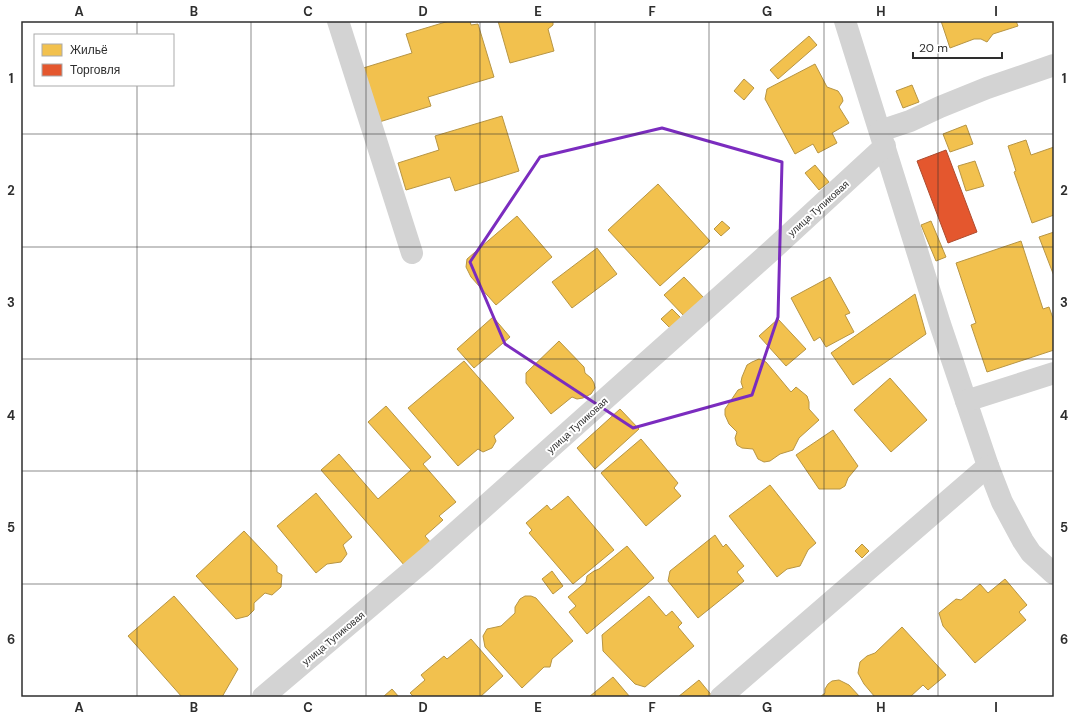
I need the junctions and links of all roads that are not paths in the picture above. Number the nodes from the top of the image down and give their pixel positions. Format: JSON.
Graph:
{"nodes":[{"id":1,"x":338,"y":21,"type":"edge"},
{"id":2,"x":846,"y":21,"type":"edge"},
{"id":3,"x":1054,"y":65,"type":"edge"},
{"id":4,"x":883,"y":138,"type":"junction"},
{"id":5,"x":412,"y":253,"type":"dead end"},
{"id":6,"x":1054,"y":373,"type":"edge"},
{"id":7,"x":966,"y":401,"type":"junction"},
{"id":8,"x":988,"y":466,"type":"junction"},
{"id":9,"x":1054,"y":574,"type":"edge"},
{"id":10,"x":263,"y":697,"type":"edge"},
{"id":11,"x":721,"y":697,"type":"edge"}],
"edges":[{"from":1,"to":5,"type":"street"},
{"from":2,"to":4,"type":"street"},
{"from":3,"to":4,"type":"street"},
{"from":4,"to":7,"type":"street"},
{"from":4,"to":10,"type":"street","name":"улица Тупиковая"},
{"from":6,"to":7,"type":"street"},
{"from":7,"to":8,"type":"street"},
{"from":8,"to":9,"type":"street"},
{"from":8,"to":11,"type":"street"}]}
